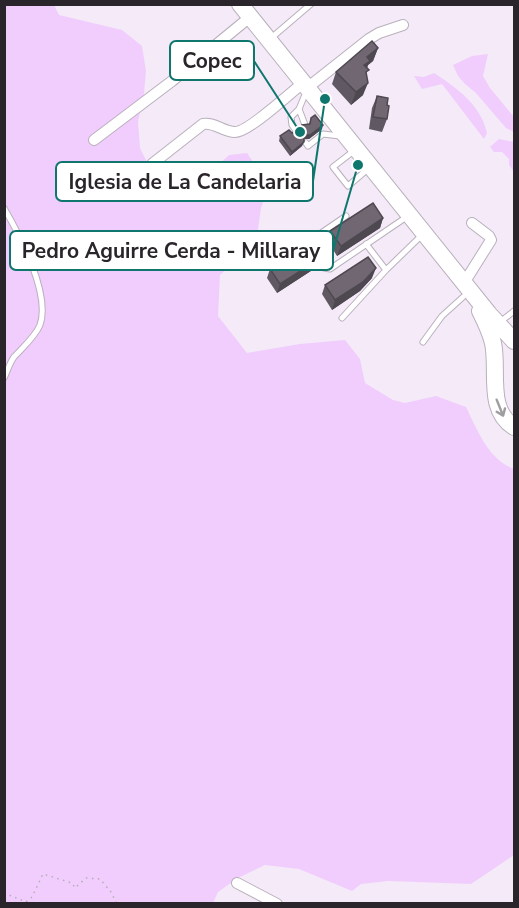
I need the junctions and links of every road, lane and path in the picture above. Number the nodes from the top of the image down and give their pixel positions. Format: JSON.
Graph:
{"nodes":[{"id":1,"x":311,"y":4,"type":"edge"},
{"id":2,"x":245,"y":11,"type":"edge"},
{"id":3,"x":403,"y":25,"type":"dead end"},
{"id":4,"x":269,"y":40,"type":"junction"},
{"id":5,"x":305,"y":85,"type":"junction"},
{"id":6,"x":299,"y":109,"type":"junction"},
{"id":7,"x":305,"y":125,"type":"edge"},
{"id":8,"x":297,"y":132,"type":"edge"},
{"id":9,"x":94,"y":140,"type":"dead end"},
{"id":10,"x":306,"y":143,"type":"edge"},
{"id":11,"x":352,"y":143,"type":"junction"},
{"id":12,"x":152,"y":164,"type":"dead end"},
{"id":13,"x":371,"y":166,"type":"junction"},
{"id":14,"x":4,"y":208,"type":"edge"},
{"id":15,"x":410,"y":215,"type":"junction"},
{"id":16,"x":346,"y":216,"type":"dead end"},
{"id":17,"x":472,"y":223,"type":"dead end"},
{"id":18,"x":424,"y":233,"type":"junction"},
{"id":19,"x":366,"y":244,"type":"junction"},
{"id":20,"x":386,"y":270,"type":"junction"},
{"id":21,"x":464,"y":290,"type":"junction"},
{"id":22,"x":514,"y":311,"type":"edge"},
{"id":23,"x":342,"y":318,"type":"dead end"},
{"id":24,"x":494,"y":318,"type":"junction"},
{"id":25,"x":514,"y":341,"type":"edge"},
{"id":26,"x":423,"y":342,"type":"dead end"},
{"id":27,"x":514,"y":353,"type":"edge"},
{"id":28,"x":4,"y":378,"type":"edge"},
{"id":29,"x":514,"y":427,"type":"edge"},
{"id":30,"x":237,"y":883,"type":"dead end"},
{"id":31,"x":4,"y":892,"type":"edge"},
{"id":32,"x":117,"y":903,"type":"edge"},
{"id":33,"x":277,"y":903,"type":"edge"}],
"edges":[{"from":1,"to":4,"type":"lane"},
{"from":2,"to":4,"type":"highway"},
{"from":2,"to":9,"type":"street"},
{"from":3,"to":5,"type":"street"},
{"from":4,"to":5,"type":"highway"},
{"from":5,"to":6,"type":"lane"},
{"from":5,"to":11,"type":"highway"},
{"from":5,"to":12,"type":"street"},
{"from":6,"to":7,"type":"lane"},
{"from":6,"to":8,"type":"lane"},
{"from":10,"to":11,"type":"lane"},
{"from":11,"to":13,"type":"highway"},
{"from":11,"to":13,"type":"lane"},
{"from":13,"to":15,"type":"highway"},
{"from":14,"to":28,"type":"lane"},
{"from":15,"to":18,"type":"highway"},
{"from":15,"to":19,"type":"lane"},
{"from":16,"to":19,"type":"lane"},
{"from":17,"to":21,"type":"street"},
{"from":18,"to":20,"type":"lane"},
{"from":18,"to":21,"type":"highway"},
{"from":19,"to":20,"type":"lane"},
{"from":20,"to":23,"type":"lane"},
{"from":21,"to":24,"type":"highway"},
{"from":21,"to":26,"type":"lane"},
{"from":21,"to":29,"type":"highway","one_way":true},
{"from":22,"to":24,"type":"lane"},
{"from":24,"to":25,"type":"highway"},
{"from":24,"to":27,"type":"highway"},
{"from":30,"to":33,"type":"street"},
{"from":31,"to":32,"type":"path"}]}
